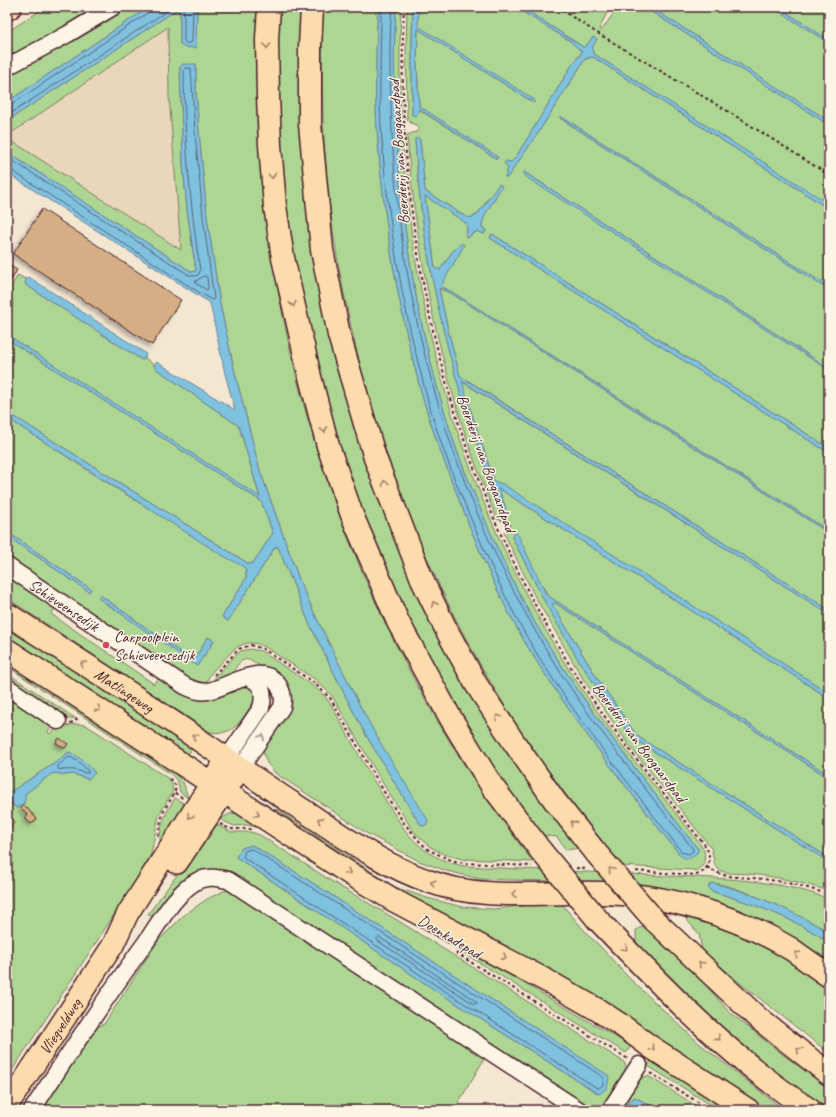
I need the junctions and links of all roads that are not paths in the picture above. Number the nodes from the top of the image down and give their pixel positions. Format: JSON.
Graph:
{"nodes":[{"id":1,"x":10,"y":7,"type":"edge"},
{"id":2,"x":113,"y":7,"type":"edge"},
{"id":3,"x":269,"y":7,"type":"edge"},
{"id":4,"x":312,"y":7,"type":"edge"},
{"id":5,"x":7,"y":9,"type":"edge"},
{"id":6,"x":7,"y":67,"type":"edge"},
{"id":7,"x":7,"y":566,"type":"edge"},
{"id":8,"x":7,"y":614,"type":"edge"},
{"id":9,"x":7,"y":650,"type":"edge"},
{"id":10,"x":7,"y":687,"type":"edge"},
{"id":11,"x":58,"y":721,"type":"dead end"},
{"id":12,"x":233,"y":764,"type":"junction"},
{"id":13,"x":218,"y":788,"type":"junction"},
{"id":14,"x":829,"y":976,"type":"edge"},
{"id":15,"x":639,"y":1065,"type":"road end"},
{"id":16,"x":829,"y":1074,"type":"edge"},
{"id":17,"x":7,"y":1106,"type":"edge"},
{"id":18,"x":32,"y":1110,"type":"edge"},
{"id":19,"x":579,"y":1110,"type":"edge"},
{"id":20,"x":610,"y":1110,"type":"edge"},
{"id":21,"x":748,"y":1110,"type":"edge"},
{"id":22,"x":810,"y":1110,"type":"edge"}],
"edges":[{"from":1,"to":5,"type":"highway"},
{"from":2,"to":6,"type":"street"},
{"from":3,"to":22,"type":"highway","one_way":true,"bridge":true},
{"from":16,"to":4,"type":"highway","one_way":true,"bridge":true},
{"from":7,"to":12,"type":"street","name":"Schieveensedijk"},
{"from":12,"to":8,"type":"highway","name":"Matlingeweg","one_way":true},
{"from":9,"to":13,"type":"highway","name":"Matlingeweg","one_way":true},
{"from":10,"to":11,"type":"street"},
{"from":12,"to":13,"type":"main road","name":"Vliegveldweg"},
{"from":14,"to":12,"type":"highway","name":"Matlingeweg","one_way":true},
{"from":13,"to":17,"type":"main road","name":"Vliegveldweg"},
{"from":13,"to":21,"type":"highway","name":"Matlingeweg","one_way":true},
{"from":15,"to":20,"type":"street"},
{"from":18,"to":19,"type":"street"}]}
